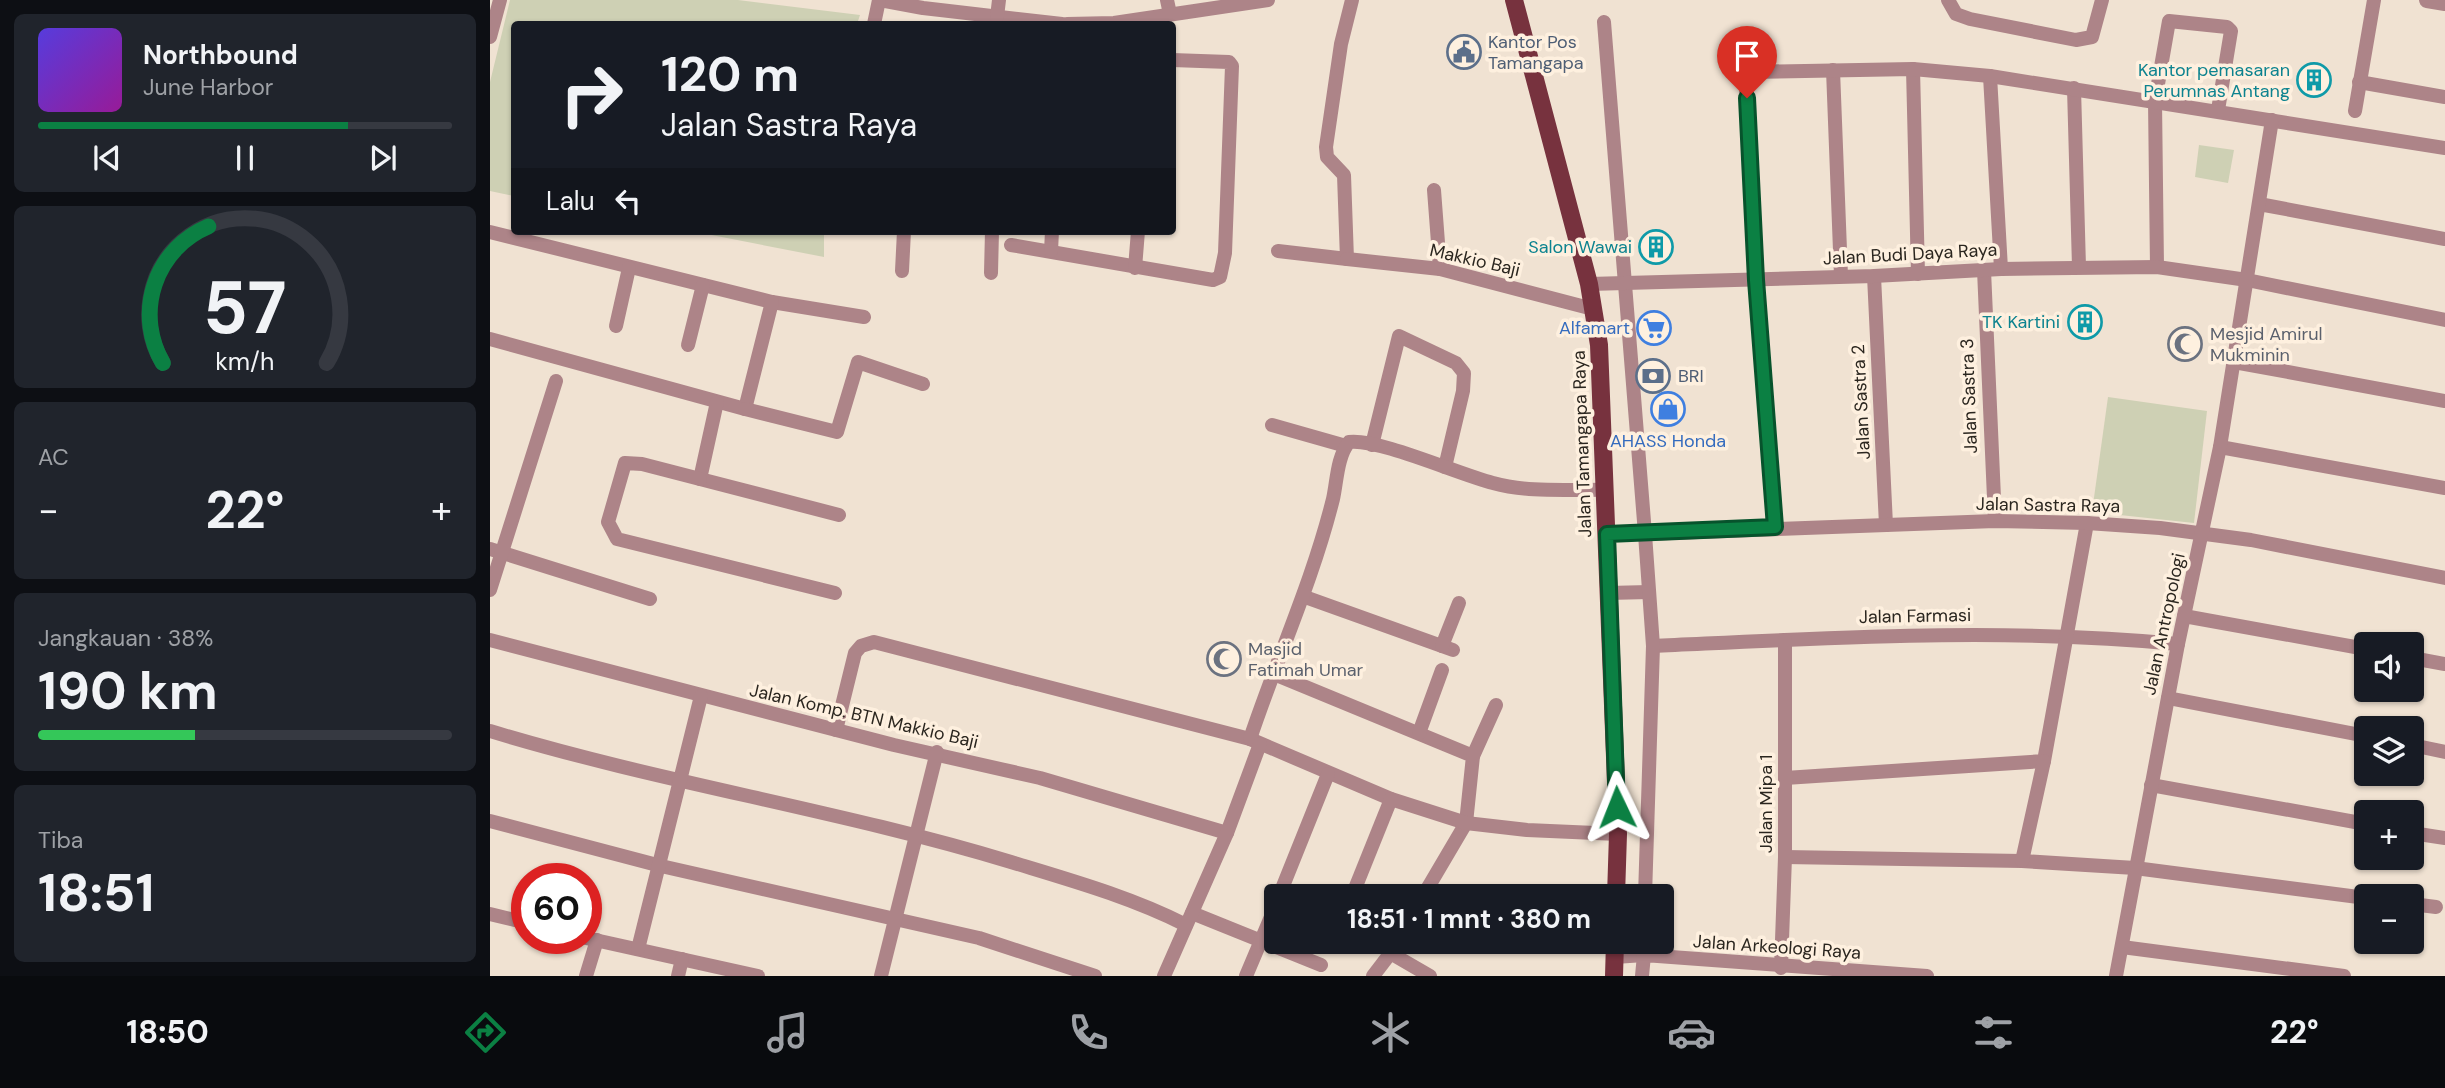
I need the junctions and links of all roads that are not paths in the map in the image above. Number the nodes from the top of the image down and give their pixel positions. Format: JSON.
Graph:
{"nodes":[{"id":1,"x":500,"y":0,"type":"edge"},
{"id":2,"x":999,"y":0,"type":"edge"},
{"id":3,"x":1268,"y":0,"type":"edge"},
{"id":4,"x":1352,"y":0,"type":"edge"},
{"id":5,"x":1514,"y":0,"type":"edge"},
{"id":6,"x":1948,"y":0,"type":"edge"},
{"id":7,"x":2102,"y":0,"type":"edge"},
{"id":8,"x":2374,"y":0,"type":"edge"},
{"id":9,"x":2427,"y":0,"type":"edge"},
{"id":10,"x":878,"y":3,"type":"edge"},
{"id":11,"x":2445,"y":3,"type":"edge"},
{"id":12,"x":1169,"y":7,"type":"edge"},
{"id":13,"x":922,"y":17,"type":"edge"},
{"id":14,"x":1004,"y":20,"type":"edge"},
{"id":15,"x":875,"y":21,"type":"edge"},
{"id":16,"x":1143,"y":21,"type":"edge"},
{"id":17,"x":1604,"y":22,"type":"dead end"},
{"id":18,"x":490,"y":37,"type":"edge"},
{"id":19,"x":1176,"y":60,"type":"edge"},
{"id":20,"x":1913,"y":69,"type":"junction"},
{"id":21,"x":1833,"y":70,"type":"junction"},
{"id":22,"x":1990,"y":76,"type":"junction"},
{"id":23,"x":2359,"y":82,"type":"junction"},
{"id":24,"x":2074,"y":88,"type":"junction"},
{"id":25,"x":2445,"y":97,"type":"edge"},
{"id":26,"x":2155,"y":101,"type":"junction"},
{"id":27,"x":2218,"y":110,"type":"junction"},
{"id":28,"x":2355,"y":111,"type":"dead end"},
{"id":29,"x":2272,"y":120,"type":"junction"},
{"id":30,"x":2445,"y":149,"type":"edge"},
{"id":31,"x":1434,"y":190,"type":"dead end"},
{"id":32,"x":2259,"y":204,"type":"junction"},
{"id":33,"x":490,"y":232,"type":"edge"},
{"id":34,"x":904,"y":235,"type":"edge"},
{"id":35,"x":992,"y":235,"type":"edge"},
{"id":36,"x":1052,"y":235,"type":"edge"},
{"id":37,"x":1138,"y":235,"type":"edge"},
{"id":38,"x":2445,"y":239,"type":"edge"},
{"id":39,"x":1011,"y":244,"type":"dead end"},
{"id":40,"x":1051,"y":251,"type":"junction"},
{"id":41,"x":1278,"y":251,"type":"dead end"},
{"id":42,"x":1347,"y":259,"type":"junction"},
{"id":43,"x":2079,"y":267,"type":"junction"},
{"id":44,"x":2157,"y":267,"type":"junction"},
{"id":45,"x":629,"y":268,"type":"junction"},
{"id":46,"x":1135,"y":268,"type":"junction"},
{"id":47,"x":1440,"y":269,"type":"junction"},
{"id":48,"x":2001,"y":269,"type":"junction"},
{"id":49,"x":1984,"y":270,"type":"junction"},
{"id":50,"x":902,"y":271,"type":"dead end"},
{"id":51,"x":991,"y":273,"type":"dead end"},
{"id":52,"x":1919,"y":274,"type":"junction"},
{"id":53,"x":1841,"y":276,"type":"junction"},
{"id":54,"x":1874,"y":276,"type":"junction"},
{"id":55,"x":1756,"y":280,"type":"junction"},
{"id":56,"x":2247,"y":280,"type":"junction"},
{"id":57,"x":1625,"y":281,"type":"junction"},
{"id":58,"x":1589,"y":284,"type":"junction"},
{"id":59,"x":702,"y":285,"type":"junction"},
{"id":60,"x":772,"y":302,"type":"junction"},
{"id":61,"x":1593,"y":309,"type":"junction"},
{"id":62,"x":863,"y":317,"type":"dead end"},
{"id":63,"x":2445,"y":320,"type":"edge"},
{"id":64,"x":616,"y":326,"type":"dead end"},
{"id":65,"x":490,"y":339,"type":"edge"},
{"id":66,"x":688,"y":345,"type":"dead end"},
{"id":67,"x":2234,"y":362,"type":"junction"},
{"id":68,"x":555,"y":381,"type":"dead end"},
{"id":69,"x":923,"y":384,"type":"dead end"},
{"id":70,"x":2445,"y":401,"type":"edge"},
{"id":71,"x":717,"y":402,"type":"junction"},
{"id":72,"x":745,"y":409,"type":"junction"},
{"id":73,"x":1272,"y":425,"type":"dead end"},
{"id":74,"x":1372,"y":444,"type":"junction"},
{"id":75,"x":1346,"y":446,"type":"junction"},
{"id":76,"x":2220,"y":447,"type":"junction"},
{"id":77,"x":1445,"y":467,"type":"junction"},
{"id":78,"x":700,"y":479,"type":"junction"},
{"id":79,"x":2445,"y":488,"type":"edge"},
{"id":80,"x":1605,"y":490,"type":"junction"},
{"id":81,"x":839,"y":515,"type":"dead end"},
{"id":82,"x":1995,"y":521,"type":"junction"},
{"id":83,"x":2087,"y":523,"type":"junction"},
{"id":84,"x":1886,"y":525,"type":"junction"},
{"id":85,"x":1775,"y":527,"type":"junction"},
{"id":86,"x":1607,"y":534,"type":"junction"},
{"id":87,"x":1645,"y":534,"type":"junction"},
{"id":88,"x":2202,"y":534,"type":"junction"},
{"id":89,"x":496,"y":551,"type":"edge"},
{"id":90,"x":2445,"y":579,"type":"edge"},
{"id":91,"x":490,"y":590,"type":"edge"},
{"id":92,"x":1649,"y":592,"type":"junction"},
{"id":93,"x":835,"y":593,"type":"dead end"},
{"id":94,"x":1608,"y":593,"type":"junction"},
{"id":95,"x":1305,"y":597,"type":"junction"},
{"id":96,"x":650,"y":599,"type":"dead end"},
{"id":97,"x":1459,"y":603,"type":"dead end"},
{"id":98,"x":2185,"y":616,"type":"junction"},
{"id":99,"x":2066,"y":634,"type":"junction"},
{"id":100,"x":490,"y":640,"type":"edge"},
{"id":101,"x":1785,"y":640,"type":"junction"},
{"id":102,"x":2178,"y":643,"type":"junction"},
{"id":103,"x":1653,"y":646,"type":"junction"},
{"id":104,"x":2354,"y":647,"type":"edge"},
{"id":105,"x":2424,"y":660,"type":"edge"},
{"id":106,"x":2445,"y":664,"type":"edge"},
{"id":107,"x":1443,"y":670,"type":"dead end"},
{"id":108,"x":1274,"y":674,"type":"junction"},
{"id":109,"x":701,"y":696,"type":"junction"},
{"id":110,"x":2168,"y":698,"type":"junction"},
{"id":111,"x":1496,"y":705,"type":"dead end"},
{"id":112,"x":836,"y":730,"type":"junction"},
{"id":113,"x":490,"y":731,"type":"edge"},
{"id":114,"x":1419,"y":733,"type":"junction"},
{"id":115,"x":2354,"y":734,"type":"edge"},
{"id":116,"x":1255,"y":742,"type":"junction"},
{"id":117,"x":2424,"y":747,"type":"edge"},
{"id":118,"x":2445,"y":751,"type":"edge"},
{"id":119,"x":937,"y":752,"type":"junction"},
{"id":120,"x":1473,"y":756,"type":"junction"},
{"id":121,"x":2044,"y":761,"type":"junction"},
{"id":122,"x":1328,"y":774,"type":"junction"},
{"id":123,"x":1785,"y":778,"type":"junction"},
{"id":124,"x":681,"y":779,"type":"junction"},
{"id":125,"x":2151,"y":785,"type":"junction"},
{"id":126,"x":1391,"y":799,"type":"junction"},
{"id":127,"x":490,"y":821,"type":"edge"},
{"id":128,"x":2354,"y":822,"type":"edge"},
{"id":129,"x":1466,"y":823,"type":"junction"},
{"id":130,"x":1227,"y":833,"type":"junction"},
{"id":131,"x":1618,"y":834,"type":"junction"},
{"id":132,"x":917,"y":835,"type":"junction"},
{"id":133,"x":2424,"y":835,"type":"edge"},
{"id":134,"x":2445,"y":838,"type":"edge"},
{"id":135,"x":1785,"y":858,"type":"junction"},
{"id":136,"x":2022,"y":861,"type":"junction"},
{"id":137,"x":660,"y":866,"type":"junction"},
{"id":138,"x":2135,"y":868,"type":"junction"},
{"id":139,"x":1284,"y":884,"type":"edge"},
{"id":140,"x":1357,"y":884,"type":"edge"},
{"id":141,"x":1430,"y":884,"type":"edge"},
{"id":142,"x":1616,"y":884,"type":"edge"},
{"id":143,"x":1645,"y":884,"type":"edge"},
{"id":144,"x":2354,"y":896,"type":"edge"},
{"id":145,"x":2424,"y":906,"type":"edge"},
{"id":146,"x":2436,"y":907,"type":"dead end"},
{"id":147,"x":490,"y":914,"type":"edge"},
{"id":148,"x":511,"y":919,"type":"edge"},
{"id":149,"x":1189,"y":919,"type":"junction"},
{"id":150,"x":894,"y":920,"type":"junction"},
{"id":151,"x":1264,"y":936,"type":"edge"},
{"id":152,"x":602,"y":941,"type":"edge"},
{"id":153,"x":1262,"y":941,"type":"junction"},
{"id":154,"x":2122,"y":947,"type":"junction"},
{"id":155,"x":638,"y":949,"type":"junction"},
{"id":156,"x":1674,"y":952,"type":"edge"},
{"id":157,"x":590,"y":954,"type":"edge"},
{"id":158,"x":1391,"y":954,"type":"edge"},
{"id":159,"x":1403,"y":954,"type":"edge"},
{"id":160,"x":1615,"y":954,"type":"edge"},
{"id":161,"x":1644,"y":954,"type":"edge"},
{"id":162,"x":682,"y":959,"type":"junction"},
{"id":163,"x":1321,"y":965,"type":"dead end"},
{"id":164,"x":1781,"y":968,"type":"junction"},
{"id":165,"x":2305,"y":973,"type":"edge"},
{"id":166,"x":1841,"y":974,"type":"edge"},
{"id":167,"x":586,"y":976,"type":"edge"},
{"id":168,"x":678,"y":976,"type":"edge"},
{"id":169,"x":758,"y":976,"type":"edge"},
{"id":170,"x":881,"y":976,"type":"edge"},
{"id":171,"x":1095,"y":976,"type":"edge"},
{"id":172,"x":1164,"y":976,"type":"edge"},
{"id":173,"x":1246,"y":976,"type":"edge"},
{"id":174,"x":1373,"y":976,"type":"edge"},
{"id":175,"x":1430,"y":976,"type":"edge"},
{"id":176,"x":1614,"y":976,"type":"edge"},
{"id":177,"x":1642,"y":976,"type":"edge"},
{"id":178,"x":1927,"y":976,"type":"edge"},
{"id":179,"x":2116,"y":976,"type":"edge"},
{"id":180,"x":2344,"y":976,"type":"edge"}],
"edges":[{"from":1,"to":18,"type":"street"},
{"from":2,"to":14,"type":"street"},
{"from":3,"to":12,"type":"street"},
{"from":4,"to":42,"type":"street"},
{"from":5,"to":58,"type":"main road","name":"Jalan Tamangapa Raya"},
{"from":6,"to":7,"type":"street"},
{"from":8,"to":23,"type":"street"},
{"from":9,"to":11,"type":"street"},
{"from":10,"to":13,"type":"street"},
{"from":10,"to":15,"type":"street"},
{"from":12,"to":16,"type":"street"},
{"from":13,"to":14,"type":"street"},
{"from":17,"to":57,"type":"street"},
{"from":19,"to":46,"type":"street"},
{"from":20,"to":21,"type":"street"},
{"from":20,"to":22,"type":"street"},
{"from":20,"to":52,"type":"street"},
{"from":21,"to":53,"type":"street"},
{"from":21,"to":55,"type":"street"},
{"from":22,"to":24,"type":"street"},
{"from":22,"to":48,"type":"street"},
{"from":23,"to":25,"type":"street"},
{"from":23,"to":28,"type":"street"},
{"from":24,"to":26,"type":"street"},
{"from":24,"to":43,"type":"street"},
{"from":26,"to":27,"type":"street"},
{"from":26,"to":27,"type":"street"},
{"from":26,"to":44,"type":"street"},
{"from":27,"to":29,"type":"street"},
{"from":29,"to":30,"type":"street"},
{"from":29,"to":32,"type":"street","name":"Jalan Antropologi"},
{"from":31,"to":47,"type":"street"},
{"from":32,"to":38,"type":"street"},
{"from":32,"to":56,"type":"street","name":"Jalan Antropologi"},
{"from":33,"to":45,"type":"street"},
{"from":34,"to":50,"type":"street"},
{"from":35,"to":51,"type":"street"},
{"from":36,"to":40,"type":"street"},
{"from":37,"to":46,"type":"street"},
{"from":39,"to":40,"type":"street"},
{"from":40,"to":46,"type":"street"},
{"from":41,"to":42,"type":"street","name":"Makkio Baji"},
{"from":42,"to":47,"type":"street","name":"Makkio Baji"},
{"from":43,"to":44,"type":"street","name":"Jalan Budi Daya Raya"},
{"from":43,"to":48,"type":"street","name":"Jalan Budi Daya Raya"},
{"from":44,"to":56,"type":"street","name":"Jalan Budi Daya Raya"},
{"from":45,"to":59,"type":"street"},
{"from":45,"to":64,"type":"street"},
{"from":47,"to":61,"type":"street","name":"Makkio Baji"},
{"from":48,"to":49,"type":"street","name":"Jalan Budi Daya Raya"},
{"from":49,"to":52,"type":"street","name":"Jalan Budi Daya Raya"},
{"from":49,"to":82,"type":"street","name":"Jalan Sastra 3"},
{"from":52,"to":54,"type":"street","name":"Jalan Budi Daya Raya"},
{"from":53,"to":54,"type":"street","name":"Jalan Budi Daya Raya"},
{"from":53,"to":55,"type":"street","name":"Jalan Budi Daya Raya"},
{"from":54,"to":84,"type":"street","name":"Jalan Sastra 2"},
{"from":55,"to":57,"type":"street","name":"Jalan Budi Daya Raya"},
{"from":55,"to":85,"type":"street"},
{"from":56,"to":63,"type":"street","name":"Jalan Budi Daya Raya"},
{"from":56,"to":67,"type":"street","name":"Jalan Antropologi"},
{"from":57,"to":58,"type":"street","name":"Jalan Budi Daya Raya"},
{"from":57,"to":87,"type":"street"},
{"from":58,"to":61,"type":"main road","name":"Jalan Tamangapa Raya"},
{"from":59,"to":60,"type":"street"},
{"from":59,"to":66,"type":"street"},
{"from":60,"to":62,"type":"street"},
{"from":60,"to":72,"type":"street"},
{"from":61,"to":80,"type":"main road","name":"Jalan Tamangapa Raya"},
{"from":65,"to":71,"type":"street"},
{"from":67,"to":70,"type":"street"},
{"from":67,"to":76,"type":"street","name":"Jalan Antropologi"},
{"from":68,"to":89,"type":"street"},
{"from":69,"to":72,"type":"street"},
{"from":71,"to":72,"type":"street"},
{"from":71,"to":78,"type":"street"},
{"from":73,"to":75,"type":"street"},
{"from":74,"to":75,"type":"street"},
{"from":74,"to":77,"type":"street"},
{"from":74,"to":77,"type":"street"},
{"from":75,"to":95,"type":"street"},
{"from":76,"to":79,"type":"street"},
{"from":76,"to":88,"type":"street","name":"Jalan Antropologi"},
{"from":77,"to":80,"type":"street"},
{"from":78,"to":81,"type":"street"},
{"from":78,"to":93,"type":"street"},
{"from":80,"to":86,"type":"main road","name":"Jalan Tamangapa Raya"},
{"from":82,"to":83,"type":"street","name":"Jalan Sastra Raya"},
{"from":82,"to":84,"type":"street","name":"Jalan Sastra Raya"},
{"from":83,"to":88,"type":"street","name":"Jalan Sastra Raya"},
{"from":83,"to":99,"type":"street"},
{"from":84,"to":85,"type":"street","name":"Jalan Sastra Raya"},
{"from":85,"to":87,"type":"street","name":"Jalan Sastra Raya"},
{"from":86,"to":87,"type":"street","name":"Jalan Sastra Raya"},
{"from":86,"to":94,"type":"main road","name":"Jalan Tamangapa Raya"},
{"from":87,"to":92,"type":"street"},
{"from":88,"to":90,"type":"street","name":"Jalan Sastra Raya"},
{"from":88,"to":98,"type":"street","name":"Jalan Antropologi"},
{"from":89,"to":91,"type":"street"},
{"from":89,"to":96,"type":"street"},
{"from":92,"to":94,"type":"street"},
{"from":92,"to":103,"type":"street"},
{"from":94,"to":131,"type":"main road","name":"Jalan Tamangapa Raya"},
{"from":95,"to":97,"type":"street"},
{"from":95,"to":108,"type":"street"},
{"from":98,"to":102,"type":"street","name":"Jalan Antropologi"},
{"from":98,"to":104,"type":"street"},
{"from":99,"to":101,"type":"street","name":"Jalan Farmasi"},
{"from":99,"to":102,"type":"street","name":"Jalan Farmasi"},
{"from":99,"to":121,"type":"street"},
{"from":100,"to":109,"type":"street","name":"Jalan Komp. BTN Makkio Baji"},
{"from":101,"to":103,"type":"street","name":"Jalan Farmasi"},
{"from":101,"to":123,"type":"street","name":"Jalan Mipa 1"},
{"from":102,"to":110,"type":"street","name":"Jalan Antropologi"},
{"from":103,"to":143,"type":"street"},
{"from":105,"to":106,"type":"street"},
{"from":107,"to":114,"type":"street"},
{"from":108,"to":114,"type":"street"},
{"from":108,"to":116,"type":"street"},
{"from":109,"to":112,"type":"street","name":"Jalan Komp. BTN Makkio Baji"},
{"from":109,"to":124,"type":"street"},
{"from":110,"to":115,"type":"street"},
{"from":110,"to":125,"type":"street","name":"Jalan Antropologi"},
{"from":111,"to":120,"type":"street"},
{"from":112,"to":116,"type":"street"},
{"from":112,"to":119,"type":"street","name":"Jalan Komp. BTN Makkio Baji"},
{"from":113,"to":124,"type":"street"},
{"from":114,"to":120,"type":"street"},
{"from":116,"to":122,"type":"street"},
{"from":116,"to":130,"type":"street"},
{"from":117,"to":118,"type":"street"},
{"from":119,"to":130,"type":"street","name":"Jalan Komp. BTN Makkio Baji"},
{"from":119,"to":132,"type":"street"},
{"from":120,"to":129,"type":"street"},
{"from":121,"to":123,"type":"street"},
{"from":121,"to":136,"type":"street"},
{"from":122,"to":126,"type":"street"},
{"from":122,"to":139,"type":"street"},
{"from":123,"to":135,"type":"street","name":"Jalan Mipa 1"},
{"from":124,"to":132,"type":"street"},
{"from":124,"to":137,"type":"street"},
{"from":125,"to":128,"type":"street"},
{"from":125,"to":138,"type":"street","name":"Jalan Antropologi"},
{"from":126,"to":129,"type":"street"},
{"from":126,"to":140,"type":"street"},
{"from":127,"to":137,"type":"street"},
{"from":129,"to":131,"type":"street"},
{"from":129,"to":141,"type":"street"},
{"from":130,"to":149,"type":"street"},
{"from":131,"to":142,"type":"main road","name":"Jalan Tamangapa Raya"},
{"from":132,"to":149,"type":"street"},
{"from":132,"to":150,"type":"street"},
{"from":133,"to":134,"type":"street"},
{"from":135,"to":136,"type":"street"},
{"from":135,"to":164,"type":"street","name":"Jalan Mipa 1"},
{"from":136,"to":138,"type":"street"},
{"from":137,"to":150,"type":"street"},
{"from":137,"to":155,"type":"street"},
{"from":138,"to":144,"type":"street"},
{"from":138,"to":154,"type":"street","name":"Jalan Antropologi"},
{"from":145,"to":146,"type":"street"},
{"from":147,"to":148,"type":"street"},
{"from":149,"to":153,"type":"street"},
{"from":149,"to":172,"type":"street"},
{"from":150,"to":170,"type":"street"},
{"from":150,"to":171,"type":"street"},
{"from":151,"to":153,"type":"street"},
{"from":152,"to":155,"type":"street"},
{"from":153,"to":163,"type":"street"},
{"from":153,"to":173,"type":"street"},
{"from":154,"to":165,"type":"street"},
{"from":154,"to":179,"type":"street","name":"Jalan Antropologi"},
{"from":155,"to":162,"type":"street"},
{"from":156,"to":164,"type":"street","name":"Jalan Arkeologi Raya"},
{"from":157,"to":167,"type":"street"},
{"from":158,"to":174,"type":"street"},
{"from":159,"to":175,"type":"street"},
{"from":160,"to":176,"type":"main road"},
{"from":161,"to":177,"type":"street"},
{"from":162,"to":168,"type":"street"},
{"from":162,"to":169,"type":"street"},
{"from":164,"to":166,"type":"street","name":"Jalan Arkeologi Raya"},
{"from":165,"to":180,"type":"street"},
{"from":166,"to":178,"type":"street","name":"Jalan Arkeologi Raya"}]}
